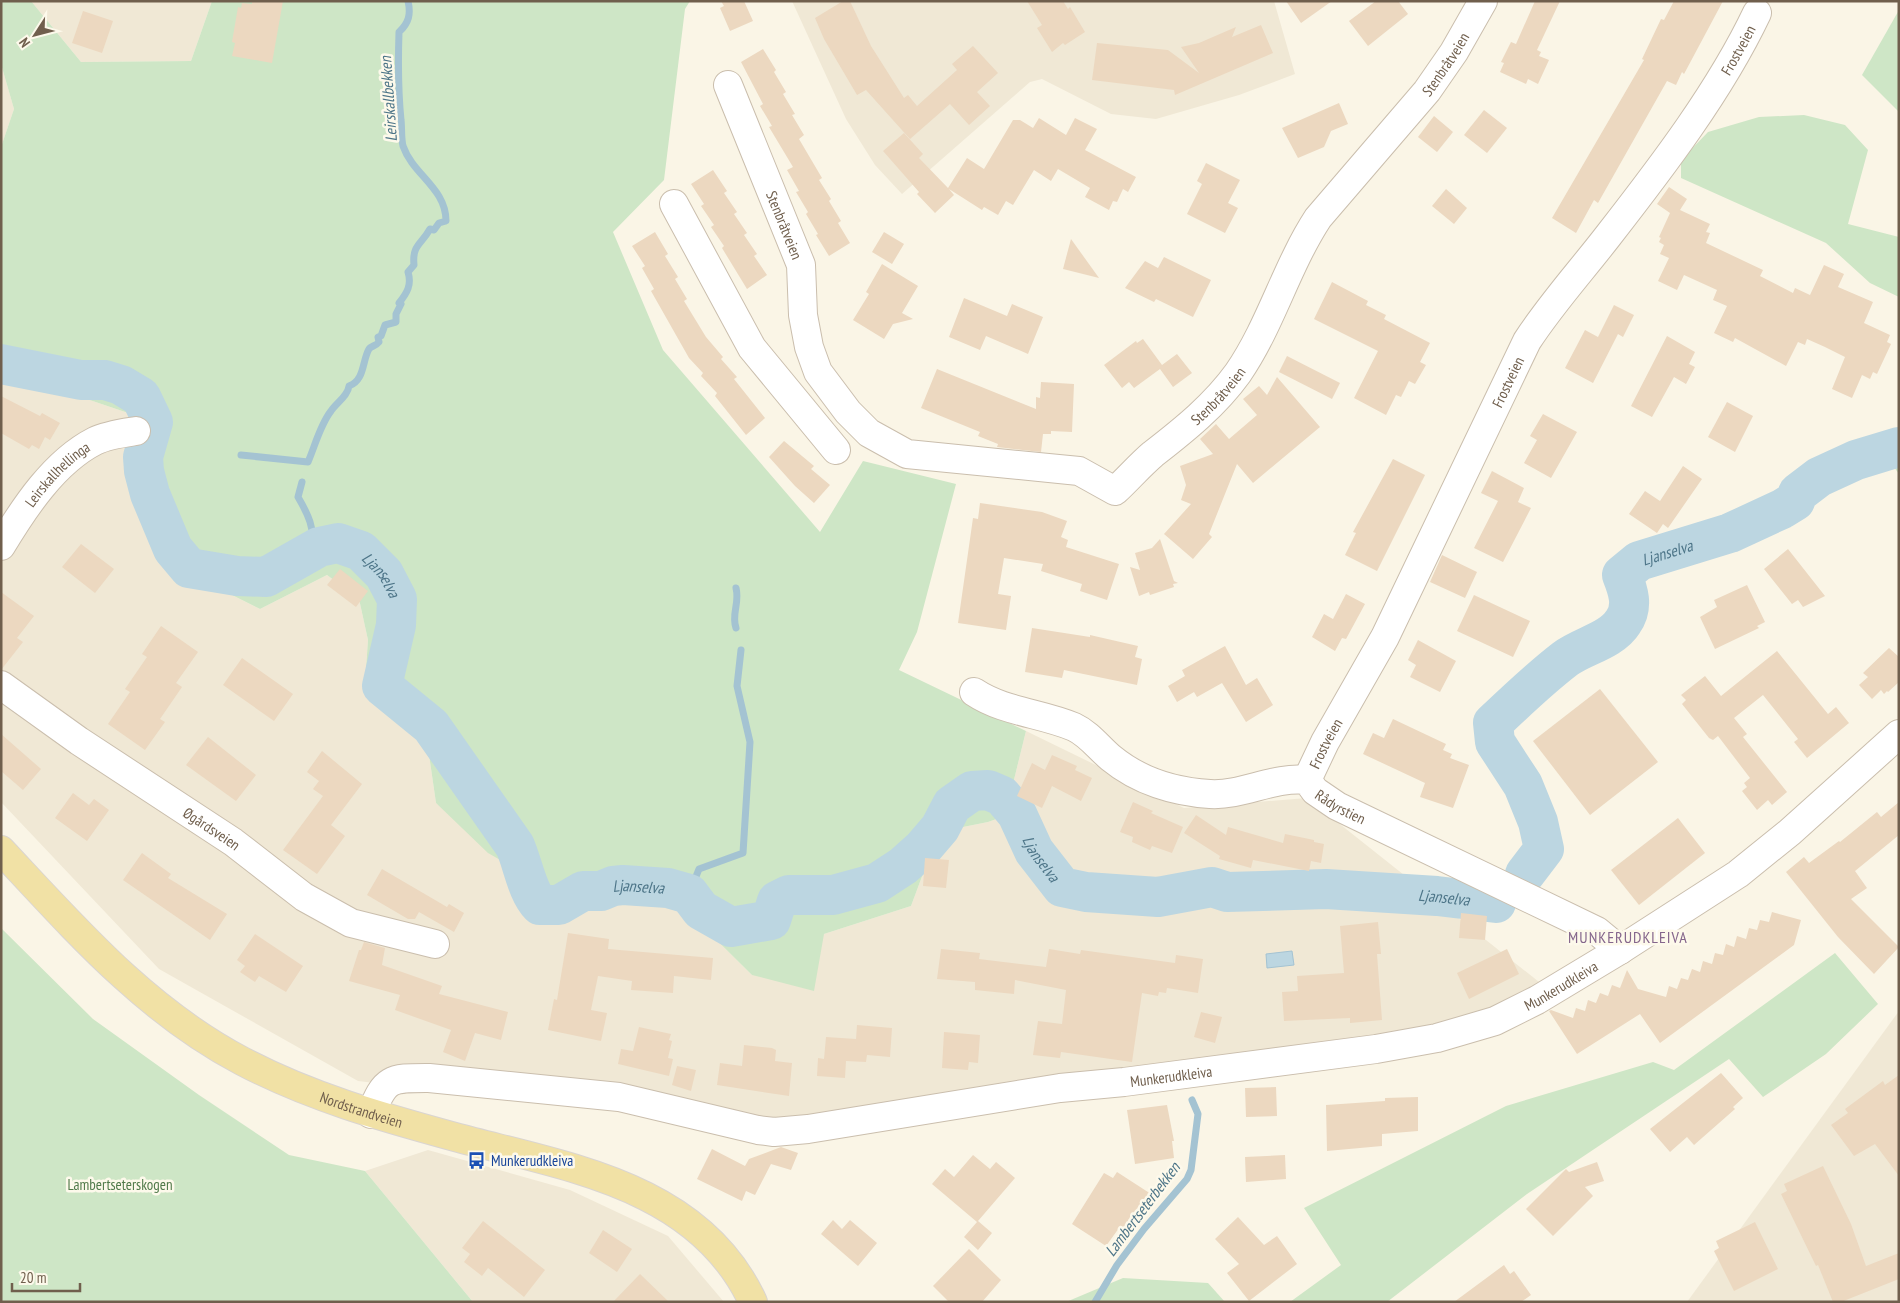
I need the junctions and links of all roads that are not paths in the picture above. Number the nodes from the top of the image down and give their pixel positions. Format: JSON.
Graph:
{"nodes":[{"id":1,"x":1483,"y":1,"type":"edge"},
{"id":2,"x":1756,"y":12,"type":"dead end"},
{"id":3,"x":728,"y":85,"type":"dead end"},
{"id":4,"x":674,"y":204,"type":"dead end"},
{"id":5,"x":818,"y":372,"type":"junction"},
{"id":6,"x":788,"y":392,"type":"junction"},
{"id":7,"x":136,"y":431,"type":"dead end"},
{"id":8,"x":836,"y":450,"type":"dead end"},
{"id":9,"x":1,"y":546,"type":"edge"},
{"id":10,"x":1,"y":685,"type":"edge"},
{"id":11,"x":974,"y":692,"type":"dead end"},
{"id":12,"x":1899,"y":734,"type":"edge"},
{"id":13,"x":1307,"y":780,"type":"junction"},
{"id":14,"x":1,"y":850,"type":"edge"},
{"id":15,"x":435,"y":944,"type":"dead end"},
{"id":16,"x":1620,"y":950,"type":"junction"},
{"id":17,"x":372,"y":1114,"type":"junction"},
{"id":18,"x":753,"y":1302,"type":"edge"}],
"edges":[{"from":1,"to":5,"type":"street","name":"Stenbråtveien"},
{"from":2,"to":13,"type":"street","name":"Frostveien"},
{"from":3,"to":5,"type":"street","name":"Stenbråtveien"},
{"from":4,"to":6,"type":"street"},
{"from":5,"to":6,"type":"street"},
{"from":6,"to":8,"type":"street"},
{"from":7,"to":9,"type":"street","name":"Leirskallhellinga"},
{"from":10,"to":15,"type":"street","name":"Øgårdsveien"},
{"from":11,"to":13,"type":"street","name":"Rådyrstien"},
{"from":12,"to":16,"type":"street","name":"Munkerudkleiva"},
{"from":13,"to":16,"type":"street","name":"Rådyrstien"},
{"from":14,"to":17,"type":"main road","name":"Nordstrandveien"},
{"from":16,"to":17,"type":"street","name":"Munkerudkleiva"},
{"from":17,"to":18,"type":"main road","name":"Nordstrandveien"}]}
